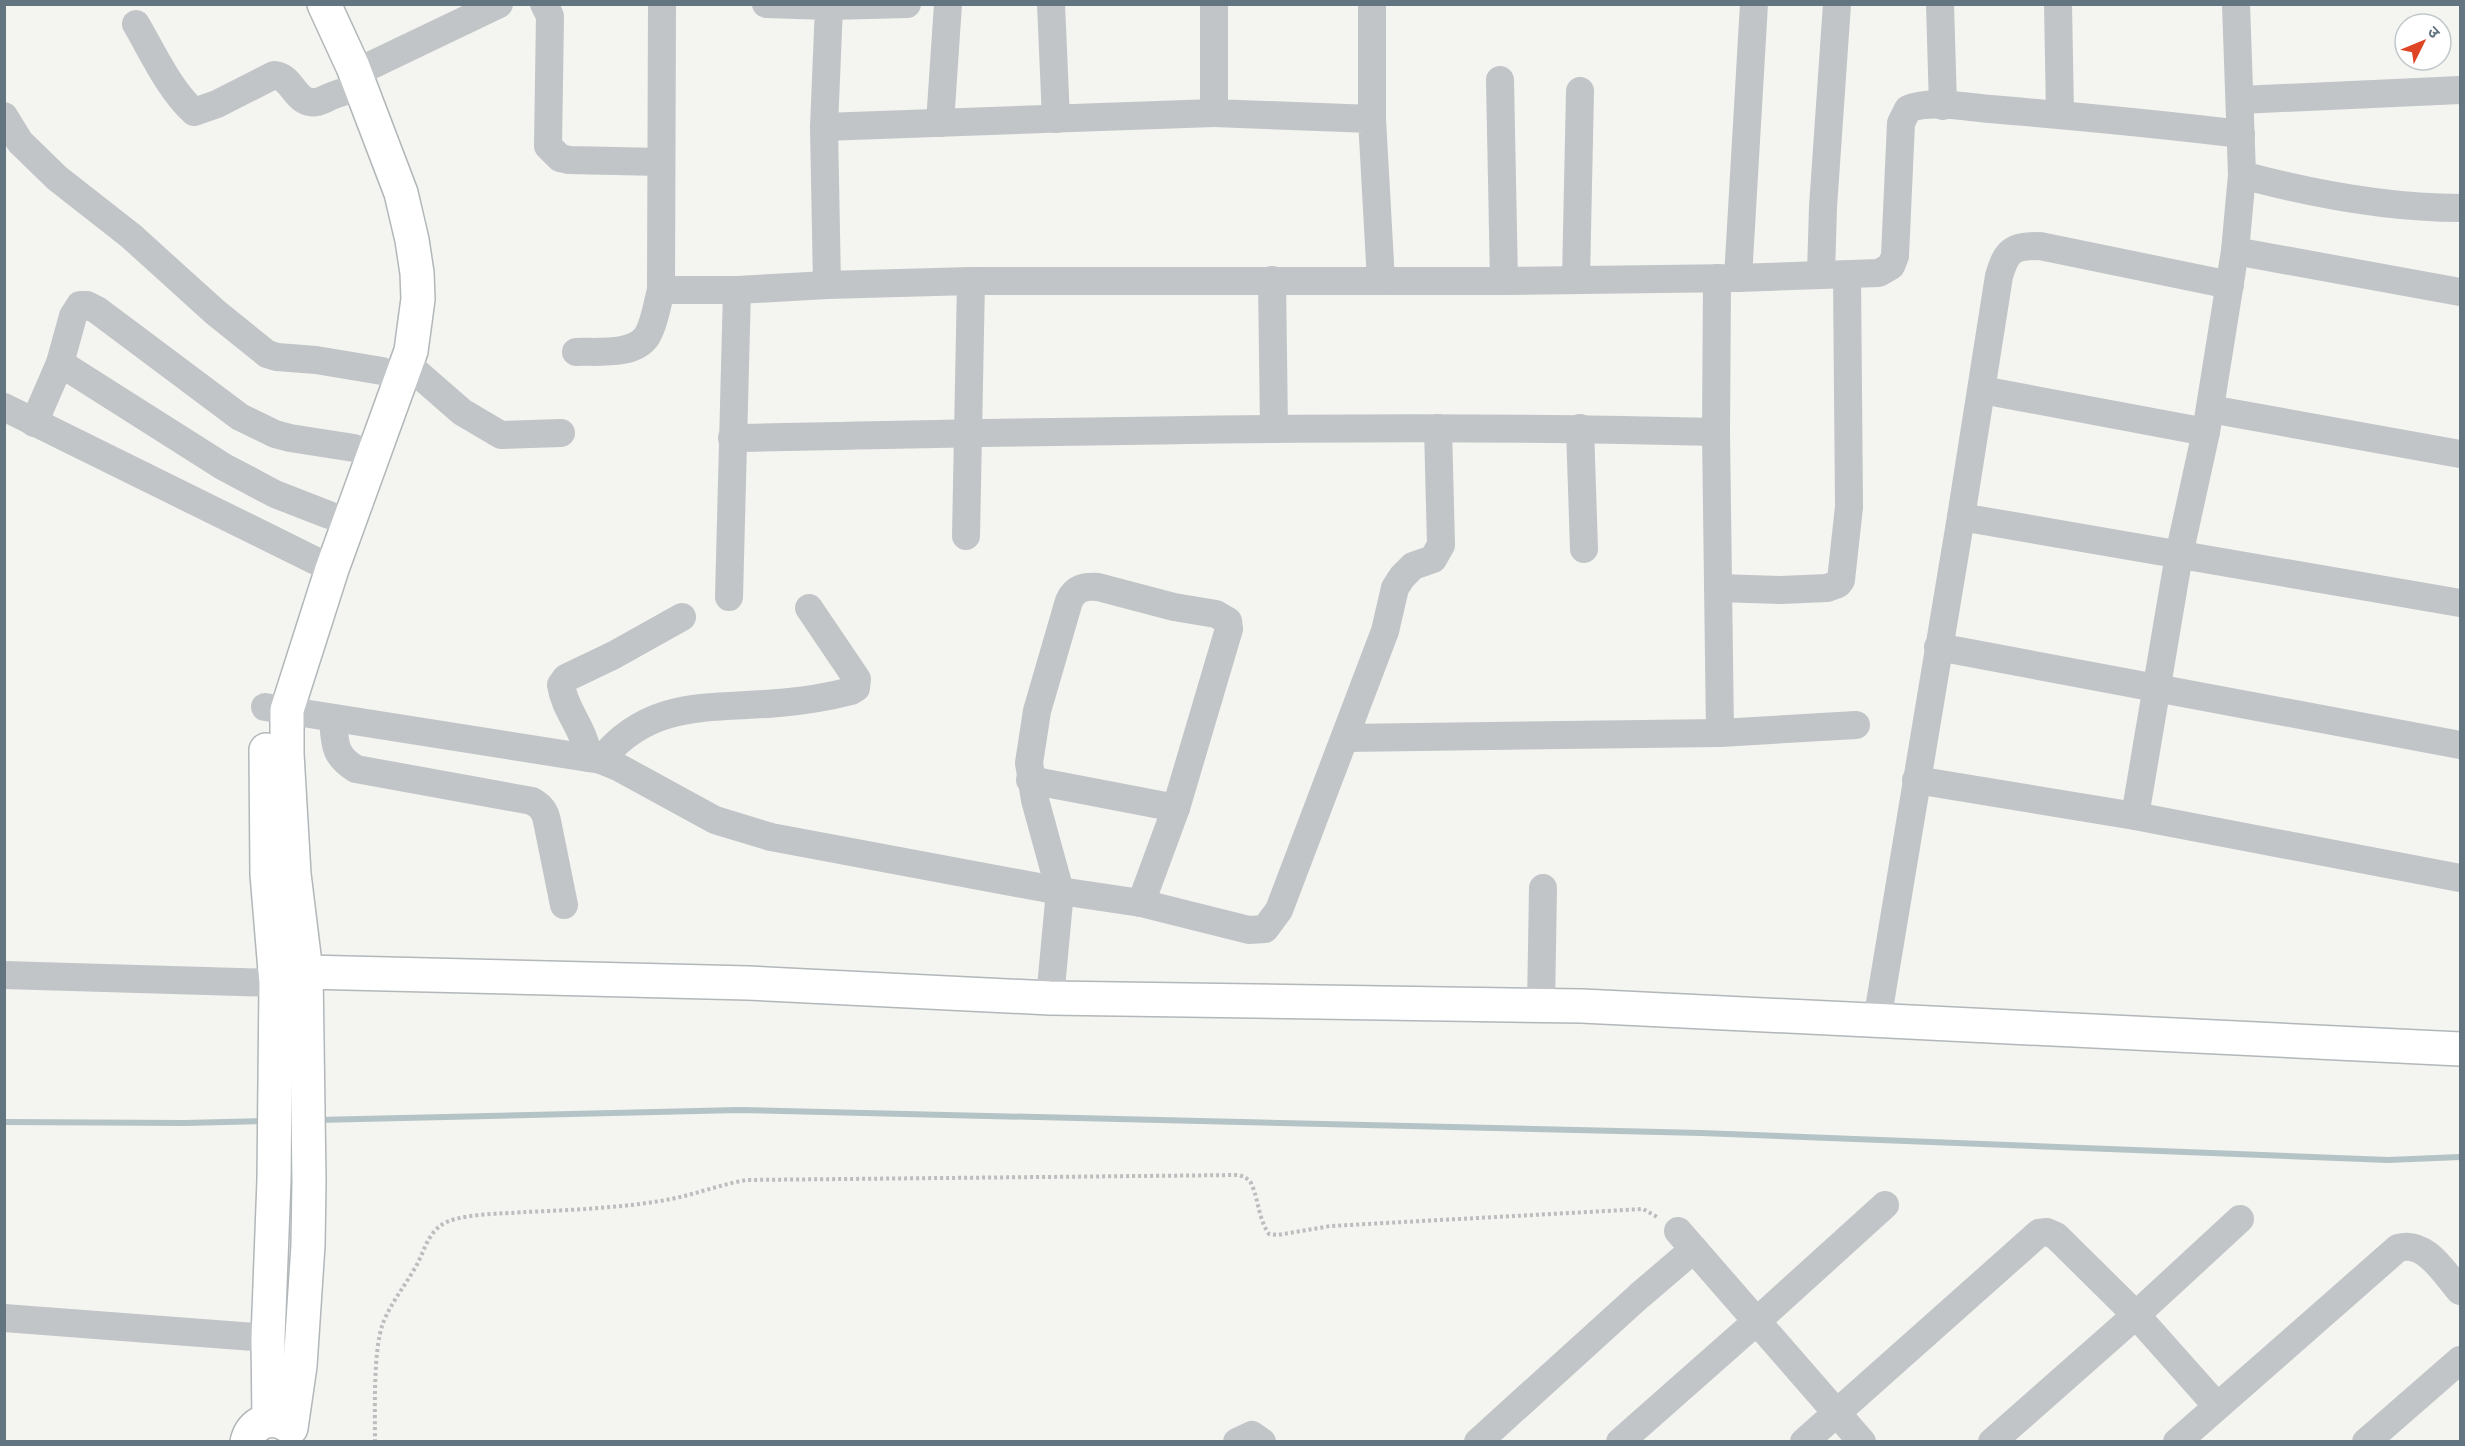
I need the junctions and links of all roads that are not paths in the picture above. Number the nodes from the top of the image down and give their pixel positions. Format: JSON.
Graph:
{"nodes":[{"id":1,"x":300,"y":4,"type":"edge"},
{"id":2,"x":324,"y":4,"type":"edge"},
{"id":3,"x":499,"y":4,"type":"edge"},
{"id":4,"x":544,"y":4,"type":"edge"},
{"id":5,"x":662,"y":4,"type":"edge"},
{"id":6,"x":766,"y":4,"type":"edge"},
{"id":7,"x":907,"y":4,"type":"edge"},
{"id":8,"x":948,"y":4,"type":"edge"},
{"id":9,"x":1051,"y":4,"type":"edge"},
{"id":10,"x":1214,"y":4,"type":"edge"},
{"id":11,"x":1372,"y":4,"type":"edge"},
{"id":12,"x":1754,"y":4,"type":"edge"},
{"id":13,"x":1837,"y":4,"type":"edge"},
{"id":14,"x":1940,"y":4,"type":"edge"},
{"id":15,"x":2058,"y":4,"type":"edge"},
{"id":16,"x":2236,"y":4,"type":"edge"},
{"id":17,"x":829,"y":6,"type":"junction"},
{"id":18,"x":136,"y":24,"type":"dead end"},
{"id":19,"x":1500,"y":80,"type":"dead end"},
{"id":20,"x":347,"y":83,"type":"junction"},
{"id":21,"x":2460,"y":90,"type":"edge"},
{"id":22,"x":1580,"y":91,"type":"dead end"},
{"id":23,"x":2240,"y":100,"type":"junction"},
{"id":24,"x":1943,"y":106,"type":"junction"},
{"id":25,"x":1214,"y":113,"type":"junction"},
{"id":26,"x":2060,"y":114,"type":"junction"},
{"id":27,"x":4,"y":116,"type":"edge"},
{"id":28,"x":1372,"y":118,"type":"junction"},
{"id":29,"x":1056,"y":119,"type":"junction"},
{"id":30,"x":940,"y":123,"type":"junction"},
{"id":31,"x":824,"y":127,"type":"junction"},
{"id":32,"x":2241,"y":134,"type":"junction"},
{"id":33,"x":661,"y":162,"type":"junction"},
{"id":34,"x":2242,"y":175,"type":"junction"},
{"id":35,"x":2460,"y":208,"type":"edge"},
{"id":36,"x":2235,"y":251,"type":"junction"},
{"id":37,"x":1834,"y":274,"type":"junction"},
{"id":38,"x":1728,"y":278,"type":"junction"},
{"id":39,"x":1576,"y":279,"type":"junction"},
{"id":40,"x":1272,"y":280,"type":"junction"},
{"id":41,"x":971,"y":281,"type":"junction"},
{"id":42,"x":1381,"y":281,"type":"junction"},
{"id":43,"x":1504,"y":281,"type":"junction"},
{"id":44,"x":827,"y":285,"type":"junction"},
{"id":45,"x":2230,"y":285,"type":"junction"},
{"id":46,"x":661,"y":290,"type":"junction"},
{"id":47,"x":737,"y":290,"type":"junction"},
{"id":48,"x":2460,"y":292,"type":"edge"},
{"id":49,"x":576,"y":352,"type":"dead end"},
{"id":50,"x":60,"y":363,"type":"junction"},
{"id":51,"x":394,"y":367,"type":"junction"},
{"id":52,"x":1982,"y":390,"type":"junction"},
{"id":53,"x":4,"y":407,"type":"edge"},
{"id":54,"x":2208,"y":421,"type":"junction"},
{"id":55,"x":34,"y":423,"type":"junction"},
{"id":56,"x":1438,"y":428,"type":"junction"},
{"id":57,"x":1580,"y":428,"type":"junction"},
{"id":58,"x":1274,"y":429,"type":"junction"},
{"id":59,"x":1716,"y":432,"type":"junction"},
{"id":60,"x":561,"y":433,"type":"dead end"},
{"id":61,"x":968,"y":433,"type":"junction"},
{"id":62,"x":732,"y":438,"type":"junction"},
{"id":63,"x":354,"y":448,"type":"junction"},
{"id":64,"x":2460,"y":454,"type":"edge"},
{"id":65,"x":329,"y":515,"type":"junction"},
{"id":66,"x":1961,"y":517,"type":"junction"},
{"id":67,"x":966,"y":536,"type":"dead end"},
{"id":68,"x":1584,"y":549,"type":"dead end"},
{"id":69,"x":2179,"y":555,"type":"junction"},
{"id":70,"x":322,"y":565,"type":"junction"},
{"id":71,"x":1718,"y":588,"type":"junction"},
{"id":72,"x":729,"y":597,"type":"dead end"},
{"id":73,"x":2460,"y":603,"type":"edge"},
{"id":74,"x":809,"y":608,"type":"dead end"},
{"id":75,"x":682,"y":617,"type":"dead end"},
{"id":76,"x":1938,"y":647,"type":"junction"},
{"id":77,"x":2156,"y":687,"type":"junction"},
{"id":78,"x":276,"y":709,"type":"junction"},
{"id":79,"x":333,"y":718,"type":"junction"},
{"id":80,"x":1856,"y":724,"type":"dead end"},
{"id":81,"x":1720,"y":733,"type":"junction"},
{"id":82,"x":1345,"y":738,"type":"junction"},
{"id":83,"x":2460,"y":745,"type":"edge"},
{"id":84,"x":595,"y":759,"type":"junction"},
{"id":85,"x":1030,"y":780,"type":"junction"},
{"id":86,"x":1916,"y":780,"type":"junction"},
{"id":87,"x":1176,"y":808,"type":"junction"},
{"id":88,"x":2135,"y":816,"type":"junction"},
{"id":89,"x":2460,"y":879,"type":"edge"},
{"id":90,"x":1543,"y":888,"type":"dead end"},
{"id":91,"x":1060,"y":891,"type":"junction"},
{"id":92,"x":1141,"y":903,"type":"junction"},
{"id":93,"x":564,"y":905,"type":"dead end"},
{"id":94,"x":4,"y":975,"type":"edge"},
{"id":95,"x":283,"y":985,"type":"junction"},
{"id":96,"x":1050,"y":998,"type":"junction"},
{"id":97,"x":1541,"y":1006,"type":"junction"},
{"id":98,"x":1877,"y":1021,"type":"junction"},
{"id":99,"x":2460,"y":1048,"type":"edge"},
{"id":100,"x":1885,"y":1204,"type":"dead end"},
{"id":101,"x":2240,"y":1219,"type":"dead end"},
{"id":102,"x":2460,"y":1291,"type":"edge"},
{"id":103,"x":2136,"y":1316,"type":"junction"},
{"id":104,"x":4,"y":1318,"type":"edge"},
{"id":105,"x":1757,"y":1321,"type":"junction"},
{"id":106,"x":268,"y":1338,"type":"junction"},
{"id":107,"x":2460,"y":1360,"type":"edge"},
{"id":108,"x":2217,"y":1406,"type":"junction"},
{"id":109,"x":1837,"y":1413,"type":"junction"},
{"id":110,"x":276,"y":1433,"type":"edge"},
{"id":111,"x":2371,"y":1440,"type":"edge"},
{"id":112,"x":1237,"y":1442,"type":"edge"},
{"id":113,"x":1262,"y":1442,"type":"edge"},
{"id":114,"x":1478,"y":1442,"type":"edge"},
{"id":115,"x":1620,"y":1442,"type":"edge"},
{"id":116,"x":1804,"y":1442,"type":"edge"},
{"id":117,"x":1862,"y":1442,"type":"edge"},
{"id":118,"x":1992,"y":1442,"type":"edge"},
{"id":119,"x":2177,"y":1442,"type":"edge"}],
"edges":[{"from":1,"to":20,"type":"main road"},
{"from":2,"to":20,"type":"main road"},
{"from":3,"to":20,"type":"street"},
{"from":4,"to":33,"type":"street"},
{"from":5,"to":33,"type":"street"},
{"from":6,"to":17,"type":"street"},
{"from":7,"to":17,"type":"street"},
{"from":8,"to":30,"type":"street"},
{"from":9,"to":29,"type":"street"},
{"from":10,"to":25,"type":"street"},
{"from":11,"to":28,"type":"street"},
{"from":12,"to":38,"type":"street"},
{"from":13,"to":37,"type":"street"},
{"from":14,"to":24,"type":"street"},
{"from":15,"to":26,"type":"street"},
{"from":16,"to":23,"type":"street"},
{"from":17,"to":31,"type":"street"},
{"from":18,"to":20,"type":"street"},
{"from":19,"to":43,"type":"street"},
{"from":20,"to":51,"type":"main road"},
{"from":21,"to":23,"type":"street"},
{"from":22,"to":39,"type":"street"},
{"from":23,"to":32,"type":"street"},
{"from":24,"to":26,"type":"street"},
{"from":24,"to":37,"type":"street"},
{"from":25,"to":28,"type":"street"},
{"from":25,"to":29,"type":"street"},
{"from":26,"to":32,"type":"street"},
{"from":27,"to":51,"type":"street"},
{"from":28,"to":42,"type":"street"},
{"from":29,"to":30,"type":"street"},
{"from":30,"to":31,"type":"street"},
{"from":31,"to":44,"type":"street"},
{"from":32,"to":34,"type":"street"},
{"from":33,"to":46,"type":"street"},
{"from":34,"to":35,"type":"street"},
{"from":34,"to":36,"type":"street"},
{"from":36,"to":45,"type":"street"},
{"from":36,"to":48,"type":"street"},
{"from":37,"to":38,"type":"street"},
{"from":37,"to":71,"type":"street"},
{"from":38,"to":39,"type":"street"},
{"from":38,"to":59,"type":"street"},
{"from":39,"to":43,"type":"street"},
{"from":40,"to":41,"type":"street"},
{"from":40,"to":42,"type":"street"},
{"from":40,"to":58,"type":"street"},
{"from":41,"to":44,"type":"street"},
{"from":41,"to":61,"type":"street"},
{"from":42,"to":43,"type":"street"},
{"from":44,"to":47,"type":"street"},
{"from":45,"to":52,"type":"street"},
{"from":45,"to":54,"type":"street"},
{"from":46,"to":47,"type":"street"},
{"from":46,"to":49,"type":"street"},
{"from":47,"to":62,"type":"street"},
{"from":50,"to":55,"type":"street"},
{"from":50,"to":63,"type":"street"},
{"from":50,"to":65,"type":"street"},
{"from":51,"to":60,"type":"street"},
{"from":51,"to":63,"type":"main road"},
{"from":51,"to":70,"type":"main road"},
{"from":52,"to":54,"type":"street"},
{"from":52,"to":66,"type":"street"},
{"from":53,"to":55,"type":"street"},
{"from":54,"to":64,"type":"street"},
{"from":54,"to":69,"type":"street"},
{"from":55,"to":70,"type":"street"},
{"from":56,"to":57,"type":"street"},
{"from":56,"to":58,"type":"street"},
{"from":56,"to":82,"type":"street"},
{"from":57,"to":59,"type":"street"},
{"from":57,"to":68,"type":"street"},
{"from":58,"to":61,"type":"street"},
{"from":59,"to":71,"type":"street"},
{"from":61,"to":62,"type":"street"},
{"from":61,"to":67,"type":"street"},
{"from":62,"to":72,"type":"street"},
{"from":63,"to":65,"type":"main road"},
{"from":65,"to":70,"type":"main road"},
{"from":66,"to":69,"type":"street"},
{"from":66,"to":76,"type":"street"},
{"from":69,"to":73,"type":"street"},
{"from":69,"to":77,"type":"street"},
{"from":70,"to":78,"type":"main road"},
{"from":71,"to":81,"type":"street"},
{"from":74,"to":84,"type":"street"},
{"from":75,"to":84,"type":"street"},
{"from":76,"to":77,"type":"street"},
{"from":76,"to":86,"type":"street"},
{"from":77,"to":83,"type":"street"},
{"from":77,"to":88,"type":"street"},
{"from":78,"to":79,"type":"street"},
{"from":78,"to":95,"type":"main road"},
{"from":79,"to":84,"type":"street"},
{"from":79,"to":93,"type":"street"},
{"from":80,"to":81,"type":"street"},
{"from":81,"to":82,"type":"street"},
{"from":82,"to":92,"type":"street"},
{"from":84,"to":91,"type":"street"},
{"from":85,"to":87,"type":"street"},
{"from":85,"to":87,"type":"street"},
{"from":85,"to":91,"type":"street"},
{"from":86,"to":88,"type":"street"},
{"from":86,"to":98,"type":"street"},
{"from":87,"to":92,"type":"street"},
{"from":88,"to":89,"type":"street"},
{"from":90,"to":97,"type":"street"},
{"from":91,"to":92,"type":"street"},
{"from":91,"to":96,"type":"street"},
{"from":94,"to":95,"type":"street"},
{"from":95,"to":96,"type":"main road"},
{"from":95,"to":106,"type":"main road"},
{"from":95,"to":110,"type":"main road"},
{"from":96,"to":97,"type":"main road"},
{"from":97,"to":98,"type":"main road"},
{"from":98,"to":99,"type":"main road"},
{"from":100,"to":105,"type":"street"},
{"from":101,"to":103,"type":"street"},
{"from":102,"to":108,"type":"street"},
{"from":103,"to":108,"type":"street"},
{"from":103,"to":109,"type":"street"},
{"from":103,"to":118,"type":"street"},
{"from":104,"to":106,"type":"street"},
{"from":105,"to":109,"type":"street"},
{"from":105,"to":114,"type":"street"},
{"from":105,"to":115,"type":"street"},
{"from":106,"to":110,"type":"main road"},
{"from":107,"to":111,"type":"street"},
{"from":108,"to":119,"type":"street"},
{"from":109,"to":116,"type":"street"},
{"from":109,"to":117,"type":"street"},
{"from":112,"to":113,"type":"street"}]}
